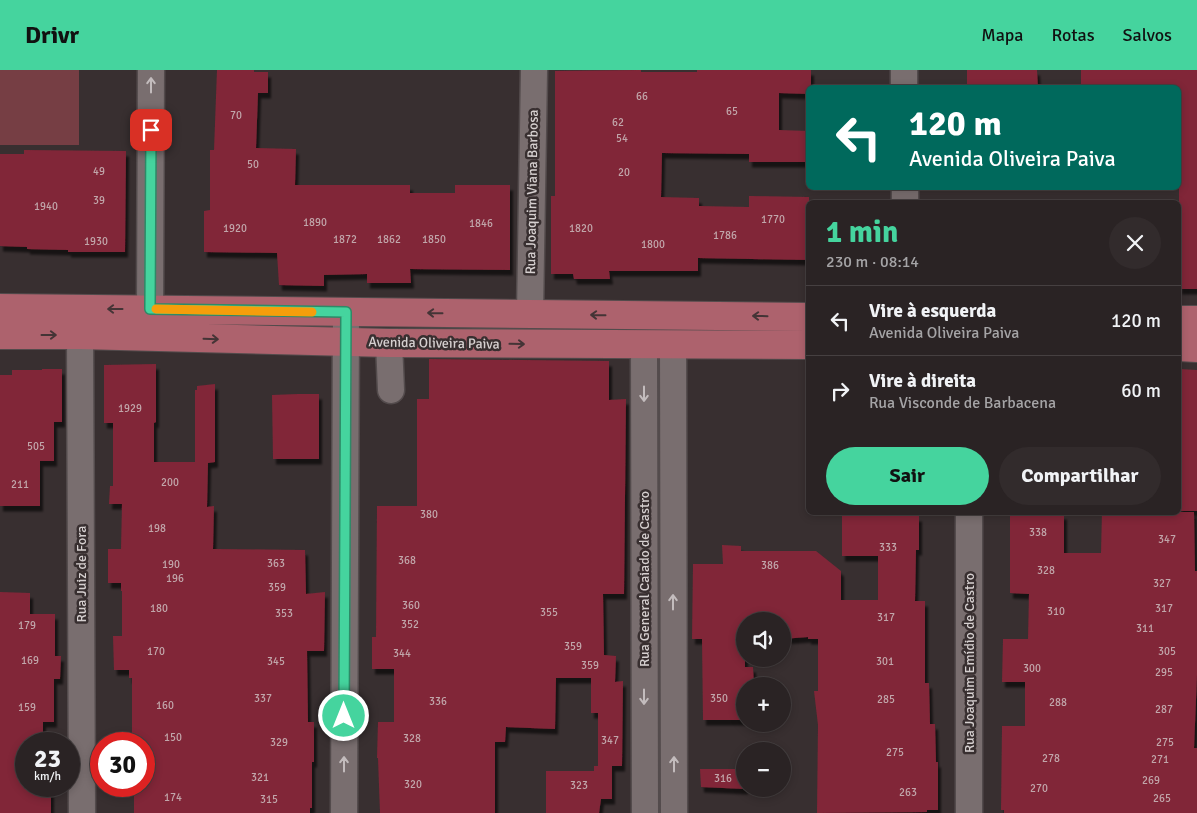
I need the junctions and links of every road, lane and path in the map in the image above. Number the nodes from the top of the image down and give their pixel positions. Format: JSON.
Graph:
{"nodes":[{"id":1,"x":151,"y":70,"type":"edge"},
{"id":2,"x":534,"y":70,"type":"edge"},
{"id":3,"x":904,"y":70,"type":"edge"},
{"id":4,"x":904,"y":85,"type":"edge"},
{"id":5,"x":0,"y":308,"type":"edge"},
{"id":6,"x":150,"y":309,"type":"junction"},
{"id":7,"x":346,"y":312,"type":"junction"},
{"id":8,"x":530,"y":314,"type":"junction"},
{"id":9,"x":806,"y":317,"type":"edge"},
{"id":10,"x":1181,"y":320,"type":"edge"},
{"id":11,"x":1197,"y":320,"type":"edge"},
{"id":12,"x":0,"y":335,"type":"edge"},
{"id":13,"x":80,"y":335,"type":"junction"},
{"id":14,"x":346,"y":342,"type":"junction"},
{"id":15,"x":390,"y":343,"type":"junction"},
{"id":16,"x":644,"y":345,"type":"junction"},
{"id":17,"x":806,"y":345,"type":"edge"},
{"id":18,"x":673,"y":346,"type":"junction"},
{"id":19,"x":1181,"y":347,"type":"edge"},
{"id":20,"x":1197,"y":348,"type":"edge"},
{"id":21,"x":391,"y":390,"type":"dead end"},
{"id":22,"x":969,"y":515,"type":"edge"},
{"id":23,"x":82,"y":813,"type":"edge"},
{"id":24,"x":344,"y":813,"type":"edge"},
{"id":25,"x":644,"y":813,"type":"edge"},
{"id":26,"x":674,"y":813,"type":"edge"},
{"id":27,"x":968,"y":813,"type":"edge"}],
"edges":[{"from":6,"to":1,"type":"street","one_way":true},
{"from":2,"to":8,"type":"street","name":"Rua Joaquim Viana Barbosa"},
{"from":3,"to":4,"type":"street"},
{"from":6,"to":5,"type":"main road","one_way":true},
{"from":6,"to":7,"type":"main road"},
{"from":8,"to":7,"type":"main road","one_way":true},
{"from":7,"to":14,"type":"street"},
{"from":9,"to":8,"type":"main road","one_way":true},
{"from":10,"to":11,"type":"main road"},
{"from":12,"to":13,"type":"main road","name":"Avenida Oliveira Paiva","one_way":true},
{"from":13,"to":14,"type":"main road","name":"Avenida Oliveira Paiva","one_way":true},
{"from":13,"to":23,"type":"street","name":"Rua Juiz de Fora"},
{"from":14,"to":15,"type":"main road","name":"Avenida Oliveira Paiva"},
{"from":24,"to":14,"type":"street","one_way":true},
{"from":15,"to":16,"type":"main road","name":"Avenida Oliveira Paiva","one_way":true},
{"from":15,"to":21,"type":"street"},
{"from":16,"to":18,"type":"main road","name":"Avenida Oliveira Paiva"},
{"from":16,"to":25,"type":"street","name":"Rua General Caiado de Castro","one_way":true},
{"from":17,"to":18,"type":"main road","name":"Avenida Oliveira Paiva"},
{"from":26,"to":18,"type":"street","name":"Rua General Caiado de Castro","one_way":true},
{"from":19,"to":20,"type":"main road"},
{"from":22,"to":27,"type":"street","name":"Rua Joaquim Emídio de Castro"}]}
